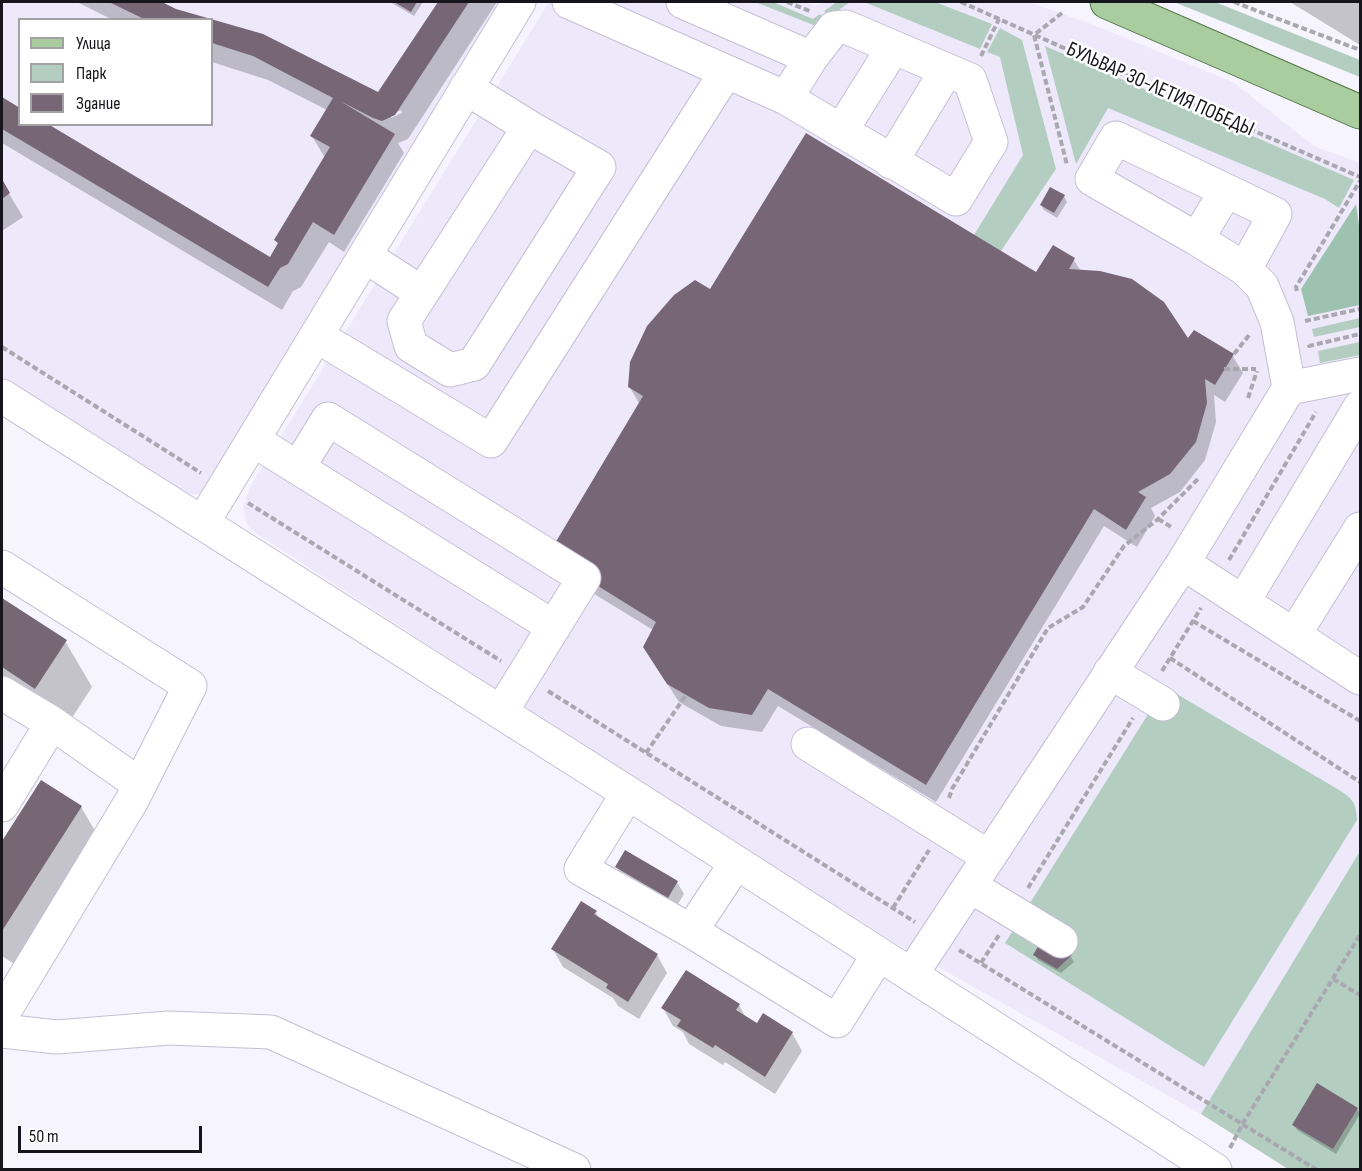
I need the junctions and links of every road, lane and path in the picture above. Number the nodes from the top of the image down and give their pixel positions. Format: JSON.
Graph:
{"nodes":[{"id":1,"x":519,"y":2,"type":"edge"},
{"id":2,"x":569,"y":2,"type":"edge"},
{"id":3,"x":683,"y":2,"type":"edge"},
{"id":4,"x":787,"y":2,"type":"edge"},
{"id":5,"x":961,"y":2,"type":"edge"},
{"id":6,"x":1234,"y":2,"type":"edge"},
{"id":7,"x":1113,"y":3,"type":"edge"},
{"id":8,"x":820,"y":9,"type":"dead end"},
{"id":9,"x":1062,"y":13,"type":"dead end"},
{"id":10,"x":999,"y":19,"type":"junction"},
{"id":11,"x":1034,"y":35,"type":"junction"},
{"id":12,"x":893,"y":48,"type":"junction"},
{"id":13,"x":984,"y":50,"type":"dead end"},
{"id":14,"x":1360,"y":50,"type":"edge"},
{"id":15,"x":812,"y":58,"type":"junction"},
{"id":16,"x":946,"y":71,"type":"junction"},
{"id":17,"x":726,"y":72,"type":"junction"},
{"id":18,"x":466,"y":88,"type":"junction"},
{"id":19,"x":786,"y":98,"type":"junction"},
{"id":20,"x":1360,"y":112,"type":"edge"},
{"id":21,"x":529,"y":127,"type":"junction"},
{"id":22,"x":841,"y":131,"type":"junction"},
{"id":23,"x":891,"y":162,"type":"junction"},
{"id":24,"x":1168,"y":163,"type":"junction"},
{"id":25,"x":1069,"y":173,"type":"dead end"},
{"id":26,"x":1360,"y":179,"type":"edge"},
{"id":27,"x":1226,"y":191,"type":"junction"},
{"id":28,"x":1143,"y":207,"type":"junction"},
{"id":29,"x":1197,"y":239,"type":"junction"},
{"id":30,"x":365,"y":256,"type":"junction"},
{"id":31,"x":1245,"y":269,"type":"junction"},
{"id":32,"x":422,"y":293,"type":"junction"},
{"id":33,"x":1298,"y":298,"type":"dead end"},
{"id":34,"x":1304,"y":322,"type":"dead end"},
{"id":35,"x":1306,"y":330,"type":"dead end"},
{"id":36,"x":1360,"y":334,"type":"edge"},
{"id":37,"x":316,"y":336,"type":"junction"},
{"id":38,"x":1307,"y":338,"type":"dead end"},
{"id":39,"x":2,"y":347,"type":"edge"},
{"id":40,"x":1258,"y":360,"type":"dead end"},
{"id":41,"x":1360,"y":374,"type":"edge"},
{"id":42,"x":1289,"y":388,"type":"junction"},
{"id":43,"x":2,"y":396,"type":"edge"},
{"id":44,"x":1247,"y":399,"type":"dead end"},
{"id":45,"x":1360,"y":407,"type":"edge"},
{"id":46,"x":253,"y":440,"type":"junction"},
{"id":47,"x":298,"y":468,"type":"junction"},
{"id":48,"x":1198,"y":479,"type":"dead end"},
{"id":49,"x":224,"y":488,"type":"junction"},
{"id":50,"x":203,"y":522,"type":"junction"},
{"id":51,"x":1360,"y":529,"type":"edge"},
{"id":52,"x":1183,"y":562,"type":"junction"},
{"id":53,"x":2,"y":567,"type":"edge"},
{"id":54,"x":1244,"y":602,"type":"junction"},
{"id":55,"x":1193,"y":621,"type":"dead end"},
{"id":56,"x":554,"y":627,"type":"junction"},
{"id":57,"x":1294,"y":635,"type":"junction"},
{"id":58,"x":1170,"y":658,"type":"dead end"},
{"id":59,"x":1356,"y":664,"type":"edge"},
{"id":60,"x":1110,"y":672,"type":"junction"},
{"id":61,"x":524,"y":675,"type":"junction"},
{"id":62,"x":2,"y":693,"type":"edge"},
{"id":63,"x":686,"y":695,"type":"dead end"},
{"id":64,"x":1163,"y":704,"type":"dead end"},
{"id":65,"x":501,"y":712,"type":"junction"},
{"id":66,"x":1360,"y":721,"type":"edge"},
{"id":67,"x":52,"y":723,"type":"junction"},
{"id":68,"x":808,"y":744,"type":"dead end"},
{"id":69,"x":646,"y":753,"type":"junction"},
{"id":70,"x":1360,"y":782,"type":"edge"},
{"id":71,"x":140,"y":784,"type":"junction"},
{"id":72,"x":628,"y":793,"type":"junction"},
{"id":73,"x":2,"y":805,"type":"edge"},
{"id":74,"x":938,"y":826,"type":"junction"},
{"id":75,"x":989,"y":857,"type":"junction"},
{"id":76,"x":736,"y":863,"type":"junction"},
{"id":77,"x":970,"y":886,"type":"junction"},
{"id":78,"x":893,"y":908,"type":"junction"},
{"id":79,"x":691,"y":932,"type":"junction"},
{"id":80,"x":1360,"y":935,"type":"edge"},
{"id":81,"x":937,"y":936,"type":"junction"},
{"id":82,"x":1061,"y":941,"type":"dead end"},
{"id":83,"x":879,"y":954,"type":"junction"},
{"id":84,"x":911,"y":975,"type":"junction"},
{"id":85,"x":1333,"y":979,"type":"junction"},
{"id":86,"x":1360,"y":995,"type":"edge"},
{"id":87,"x":2,"y":1015,"type":"edge"},
{"id":88,"x":2,"y":1031,"type":"edge"},
{"id":89,"x":1243,"y":1123,"type":"junction"},
{"id":90,"x":1221,"y":1160,"type":"edge"},
{"id":91,"x":574,"y":1170,"type":"edge"},
{"id":92,"x":1317,"y":1170,"type":"edge"}],
"edges":[{"from":1,"to":18,"type":"street"},
{"from":2,"to":17,"type":"street"},
{"from":3,"to":15,"type":"street"},
{"from":4,"to":8,"type":"path"},
{"from":5,"to":10,"type":"path","name":"БУЛЬВАР 30-ЛЕТИЯ ПОБЕДЫ"},
{"from":6,"to":14,"type":"path"},
{"from":7,"to":20,"type":"main road"},
{"from":9,"to":11,"type":"path"},
{"from":10,"to":11,"type":"path","name":"БУЛЬВАР 30-ЛЕТИЯ ПОБЕДЫ"},
{"from":10,"to":13,"type":"path"},
{"from":11,"to":25,"type":"path"},
{"from":11,"to":26,"type":"path","name":"БУЛЬВАР 30-ЛЕТИЯ ПОБЕДЫ"},
{"from":12,"to":15,"type":"street"},
{"from":12,"to":16,"type":"street"},
{"from":12,"to":22,"type":"street"},
{"from":15,"to":19,"type":"street"},
{"from":16,"to":23,"type":"street"},
{"from":16,"to":23,"type":"street"},
{"from":17,"to":19,"type":"street"},
{"from":17,"to":37,"type":"street"},
{"from":18,"to":21,"type":"street"},
{"from":18,"to":30,"type":"street"},
{"from":19,"to":22,"type":"street"},
{"from":21,"to":32,"type":"street"},
{"from":21,"to":32,"type":"street"},
{"from":22,"to":23,"type":"street"},
{"from":24,"to":27,"type":"street"},
{"from":24,"to":28,"type":"street"},
{"from":24,"to":28,"type":"street"},
{"from":26,"to":33,"type":"path"},
{"from":27,"to":29,"type":"street"},
{"from":27,"to":31,"type":"street"},
{"from":28,"to":29,"type":"street"},
{"from":29,"to":31,"type":"street"},
{"from":30,"to":32,"type":"street"},
{"from":30,"to":37,"type":"street"},
{"from":31,"to":42,"type":"street"},
{"from":34,"to":35,"type":"path"},
{"from":36,"to":38,"type":"path"},
{"from":37,"to":46,"type":"street"},
{"from":39,"to":49,"type":"path"},
{"from":40,"to":44,"type":"path"},
{"from":41,"to":42,"type":"street"},
{"from":42,"to":52,"type":"street"},
{"from":43,"to":50,"type":"street"},
{"from":45,"to":54,"type":"street"},
{"from":46,"to":47,"type":"street"},
{"from":46,"to":49,"type":"street"},
{"from":47,"to":56,"type":"street"},
{"from":47,"to":56,"type":"street"},
{"from":48,"to":74,"type":"path"},
{"from":49,"to":50,"type":"street"},
{"from":49,"to":61,"type":"path"},
{"from":50,"to":65,"type":"street"},
{"from":51,"to":57,"type":"street"},
{"from":52,"to":54,"type":"street"},
{"from":52,"to":60,"type":"street"},
{"from":53,"to":71,"type":"street"},
{"from":54,"to":57,"type":"street"},
{"from":55,"to":66,"type":"path"},
{"from":56,"to":61,"type":"street"},
{"from":57,"to":59,"type":"street"},
{"from":58,"to":70,"type":"path"},
{"from":60,"to":64,"type":"street"},
{"from":60,"to":75,"type":"street"},
{"from":61,"to":65,"type":"street"},
{"from":61,"to":69,"type":"path"},
{"from":62,"to":67,"type":"street"},
{"from":63,"to":69,"type":"path"},
{"from":65,"to":72,"type":"street"},
{"from":67,"to":71,"type":"street"},
{"from":67,"to":73,"type":"street"},
{"from":68,"to":74,"type":"street"},
{"from":69,"to":78,"type":"path"},
{"from":71,"to":87,"type":"street"},
{"from":72,"to":76,"type":"street"},
{"from":72,"to":79,"type":"street"},
{"from":74,"to":75,"type":"street"},
{"from":74,"to":78,"type":"path"},
{"from":75,"to":77,"type":"street"},
{"from":76,"to":79,"type":"street"},
{"from":76,"to":83,"type":"street"},
{"from":77,"to":81,"type":"street"},
{"from":77,"to":82,"type":"street"},
{"from":78,"to":81,"type":"path"},
{"from":79,"to":83,"type":"street"},
{"from":80,"to":85,"type":"path"},
{"from":81,"to":84,"type":"street"},
{"from":81,"to":89,"type":"path"},
{"from":83,"to":84,"type":"street"},
{"from":84,"to":90,"type":"street"},
{"from":85,"to":86,"type":"path"},
{"from":85,"to":89,"type":"path"},
{"from":88,"to":91,"type":"street"},
{"from":89,"to":90,"type":"path"},
{"from":89,"to":92,"type":"path"}]}
